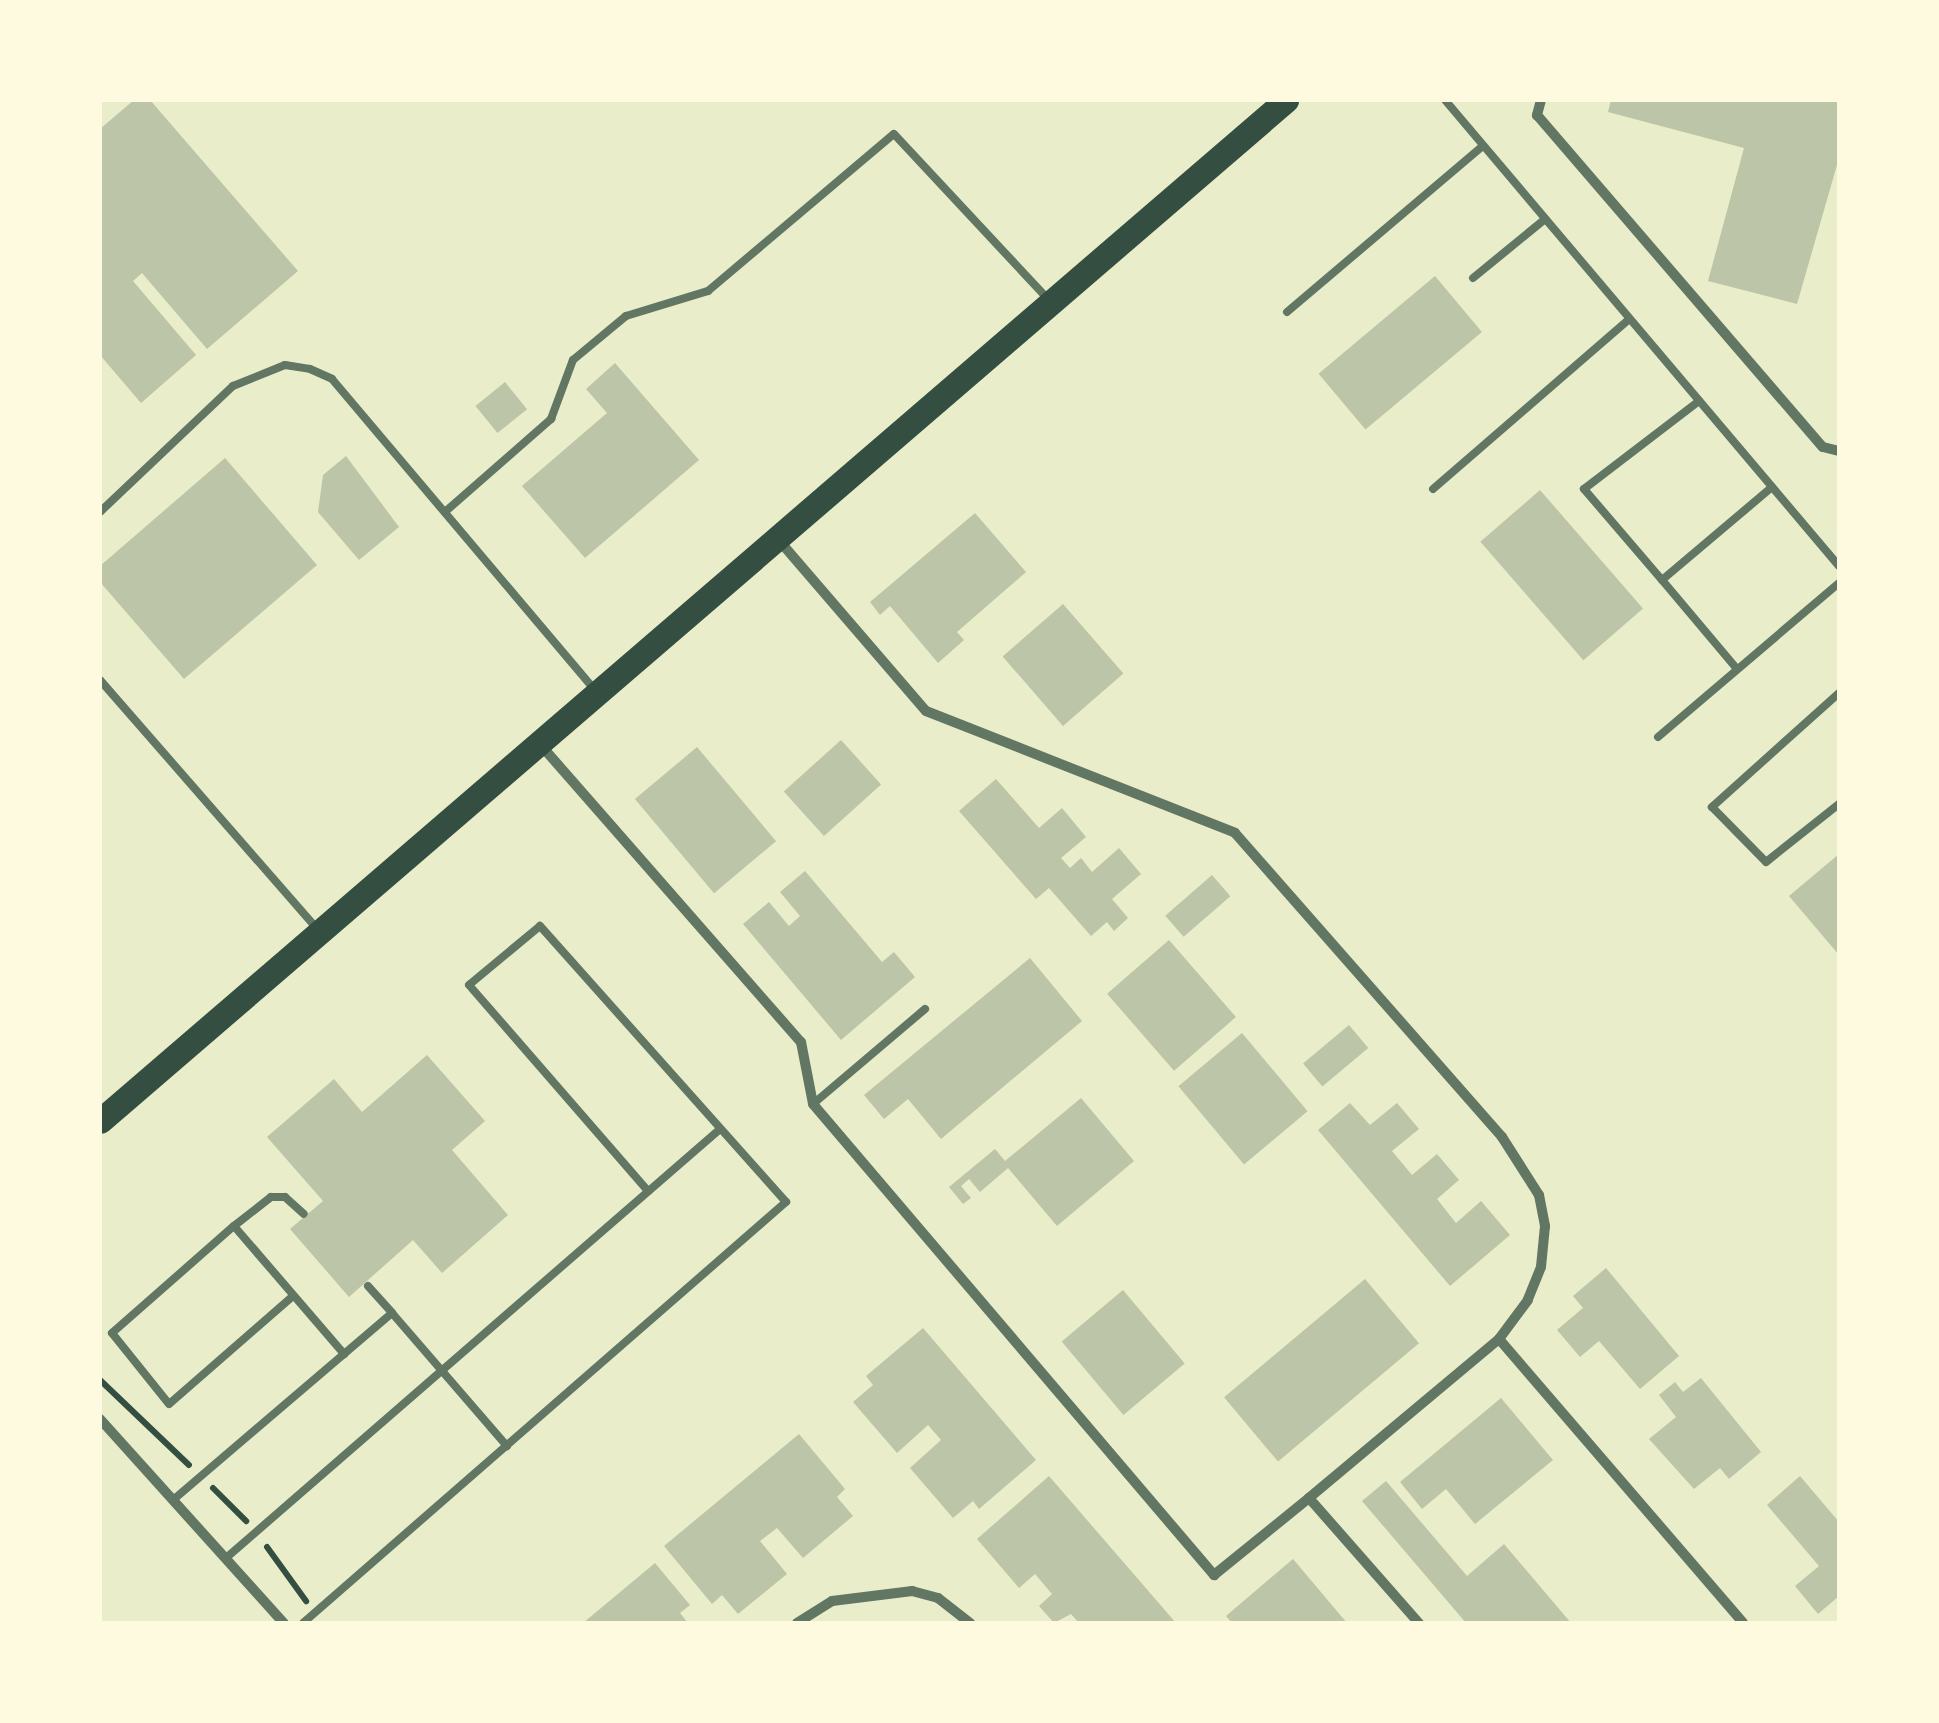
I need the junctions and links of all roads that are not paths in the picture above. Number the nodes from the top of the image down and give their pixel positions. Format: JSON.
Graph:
{"nodes":[{"id":1,"x":1286,"y":100,"type":"edge"},
{"id":2,"x":1444,"y":100,"type":"edge"},
{"id":3,"x":1541,"y":100,"type":"edge"},
{"id":4,"x":1483,"y":146,"type":"junction"},
{"id":5,"x":1545,"y":219,"type":"junction"},
{"id":6,"x":1473,"y":278,"type":"dead end"},
{"id":7,"x":1051,"y":302,"type":"junction"},
{"id":8,"x":1287,"y":312,"type":"dead end"},
{"id":9,"x":1630,"y":319,"type":"junction"},
{"id":10,"x":1699,"y":401,"type":"junction"},
{"id":11,"x":1839,"y":451,"type":"edge"},
{"id":12,"x":1772,"y":487,"type":"junction"},
{"id":13,"x":1434,"y":489,"type":"dead end"},
{"id":14,"x":446,"y":511,"type":"junction"},
{"id":15,"x":100,"y":512,"type":"edge"},
{"id":16,"x":777,"y":538,"type":"junction"},
{"id":17,"x":1839,"y":566,"type":"edge"},
{"id":18,"x":1662,"y":580,"type":"junction"},
{"id":19,"x":1839,"y":583,"type":"edge"},
{"id":20,"x":1738,"y":669,"type":"junction"},
{"id":21,"x":100,"y":680,"type":"edge"},
{"id":22,"x":597,"y":693,"type":"junction"},
{"id":23,"x":1839,"y":693,"type":"edge"},
{"id":24,"x":1658,"y":736,"type":"dead end"},
{"id":25,"x":540,"y":743,"type":"junction"},
{"id":26,"x":1839,"y":804,"type":"edge"},
{"id":27,"x":320,"y":932,"type":"junction"},
{"id":28,"x":926,"y":1008,"type":"dead end"},
{"id":29,"x":813,"y":1104,"type":"junction"},
{"id":30,"x":100,"y":1121,"type":"edge"},
{"id":31,"x":720,"y":1129,"type":"junction"},
{"id":32,"x":648,"y":1191,"type":"junction"},
{"id":33,"x":304,"y":1214,"type":"dead end"},
{"id":34,"x":234,"y":1226,"type":"junction"},
{"id":35,"x":368,"y":1286,"type":"dead end"},
{"id":36,"x":293,"y":1296,"type":"junction"},
{"id":37,"x":392,"y":1313,"type":"junction"},
{"id":38,"x":1499,"y":1338,"type":"junction"},
{"id":39,"x":344,"y":1354,"type":"junction"},
{"id":40,"x":441,"y":1372,"type":"junction"},
{"id":41,"x":100,"y":1419,"type":"edge"},
{"id":42,"x":507,"y":1446,"type":"junction"},
{"id":43,"x":1310,"y":1498,"type":"junction"},
{"id":44,"x":173,"y":1500,"type":"junction"},
{"id":45,"x":226,"y":1558,"type":"junction"},
{"id":46,"x":284,"y":1623,"type":"edge"},
{"id":47,"x":303,"y":1623,"type":"edge"},
{"id":48,"x":797,"y":1623,"type":"edge"},
{"id":49,"x":970,"y":1623,"type":"edge"},
{"id":50,"x":1419,"y":1623,"type":"edge"},
{"id":51,"x":1743,"y":1623,"type":"edge"}],
"edges":[{"from":1,"to":7,"type":"main road"},
{"from":2,"to":4,"type":"lane"},
{"from":3,"to":11,"type":"street"},
{"from":4,"to":5,"type":"lane"},
{"from":4,"to":8,"type":"lane"},
{"from":5,"to":6,"type":"lane"},
{"from":5,"to":9,"type":"lane"},
{"from":7,"to":14,"type":"lane"},
{"from":7,"to":16,"type":"main road"},
{"from":9,"to":10,"type":"lane"},
{"from":9,"to":13,"type":"lane"},
{"from":10,"to":12,"type":"lane"},
{"from":10,"to":18,"type":"lane"},
{"from":12,"to":17,"type":"lane"},
{"from":12,"to":18,"type":"lane"},
{"from":14,"to":15,"type":"lane"},
{"from":14,"to":22,"type":"lane"},
{"from":16,"to":22,"type":"main road"},
{"from":16,"to":38,"type":"street"},
{"from":18,"to":20,"type":"lane"},
{"from":19,"to":20,"type":"lane"},
{"from":20,"to":24,"type":"lane"},
{"from":21,"to":27,"type":"lane"},
{"from":22,"to":25,"type":"main road"},
{"from":23,"to":26,"type":"lane"},
{"from":25,"to":27,"type":"main road"},
{"from":25,"to":29,"type":"street"},
{"from":27,"to":30,"type":"main road"},
{"from":28,"to":29,"type":"lane"},
{"from":29,"to":43,"type":"street"},
{"from":31,"to":32,"type":"lane"},
{"from":31,"to":32,"type":"lane"},
{"from":31,"to":42,"type":"lane"},
{"from":32,"to":40,"type":"lane"},
{"from":33,"to":34,"type":"lane"},
{"from":34,"to":36,"type":"lane"},
{"from":34,"to":36,"type":"lane"},
{"from":35,"to":37,"type":"lane"},
{"from":36,"to":39,"type":"lane"},
{"from":37,"to":39,"type":"lane"},
{"from":37,"to":40,"type":"lane"},
{"from":38,"to":43,"type":"street"},
{"from":38,"to":51,"type":"street"},
{"from":39,"to":44,"type":"lane"},
{"from":40,"to":42,"type":"lane"},
{"from":40,"to":45,"type":"lane"},
{"from":41,"to":44,"type":"street"},
{"from":42,"to":47,"type":"lane"},
{"from":43,"to":50,"type":"street"},
{"from":44,"to":45,"type":"street"},
{"from":45,"to":46,"type":"street"},
{"from":48,"to":49,"type":"street"}]}
